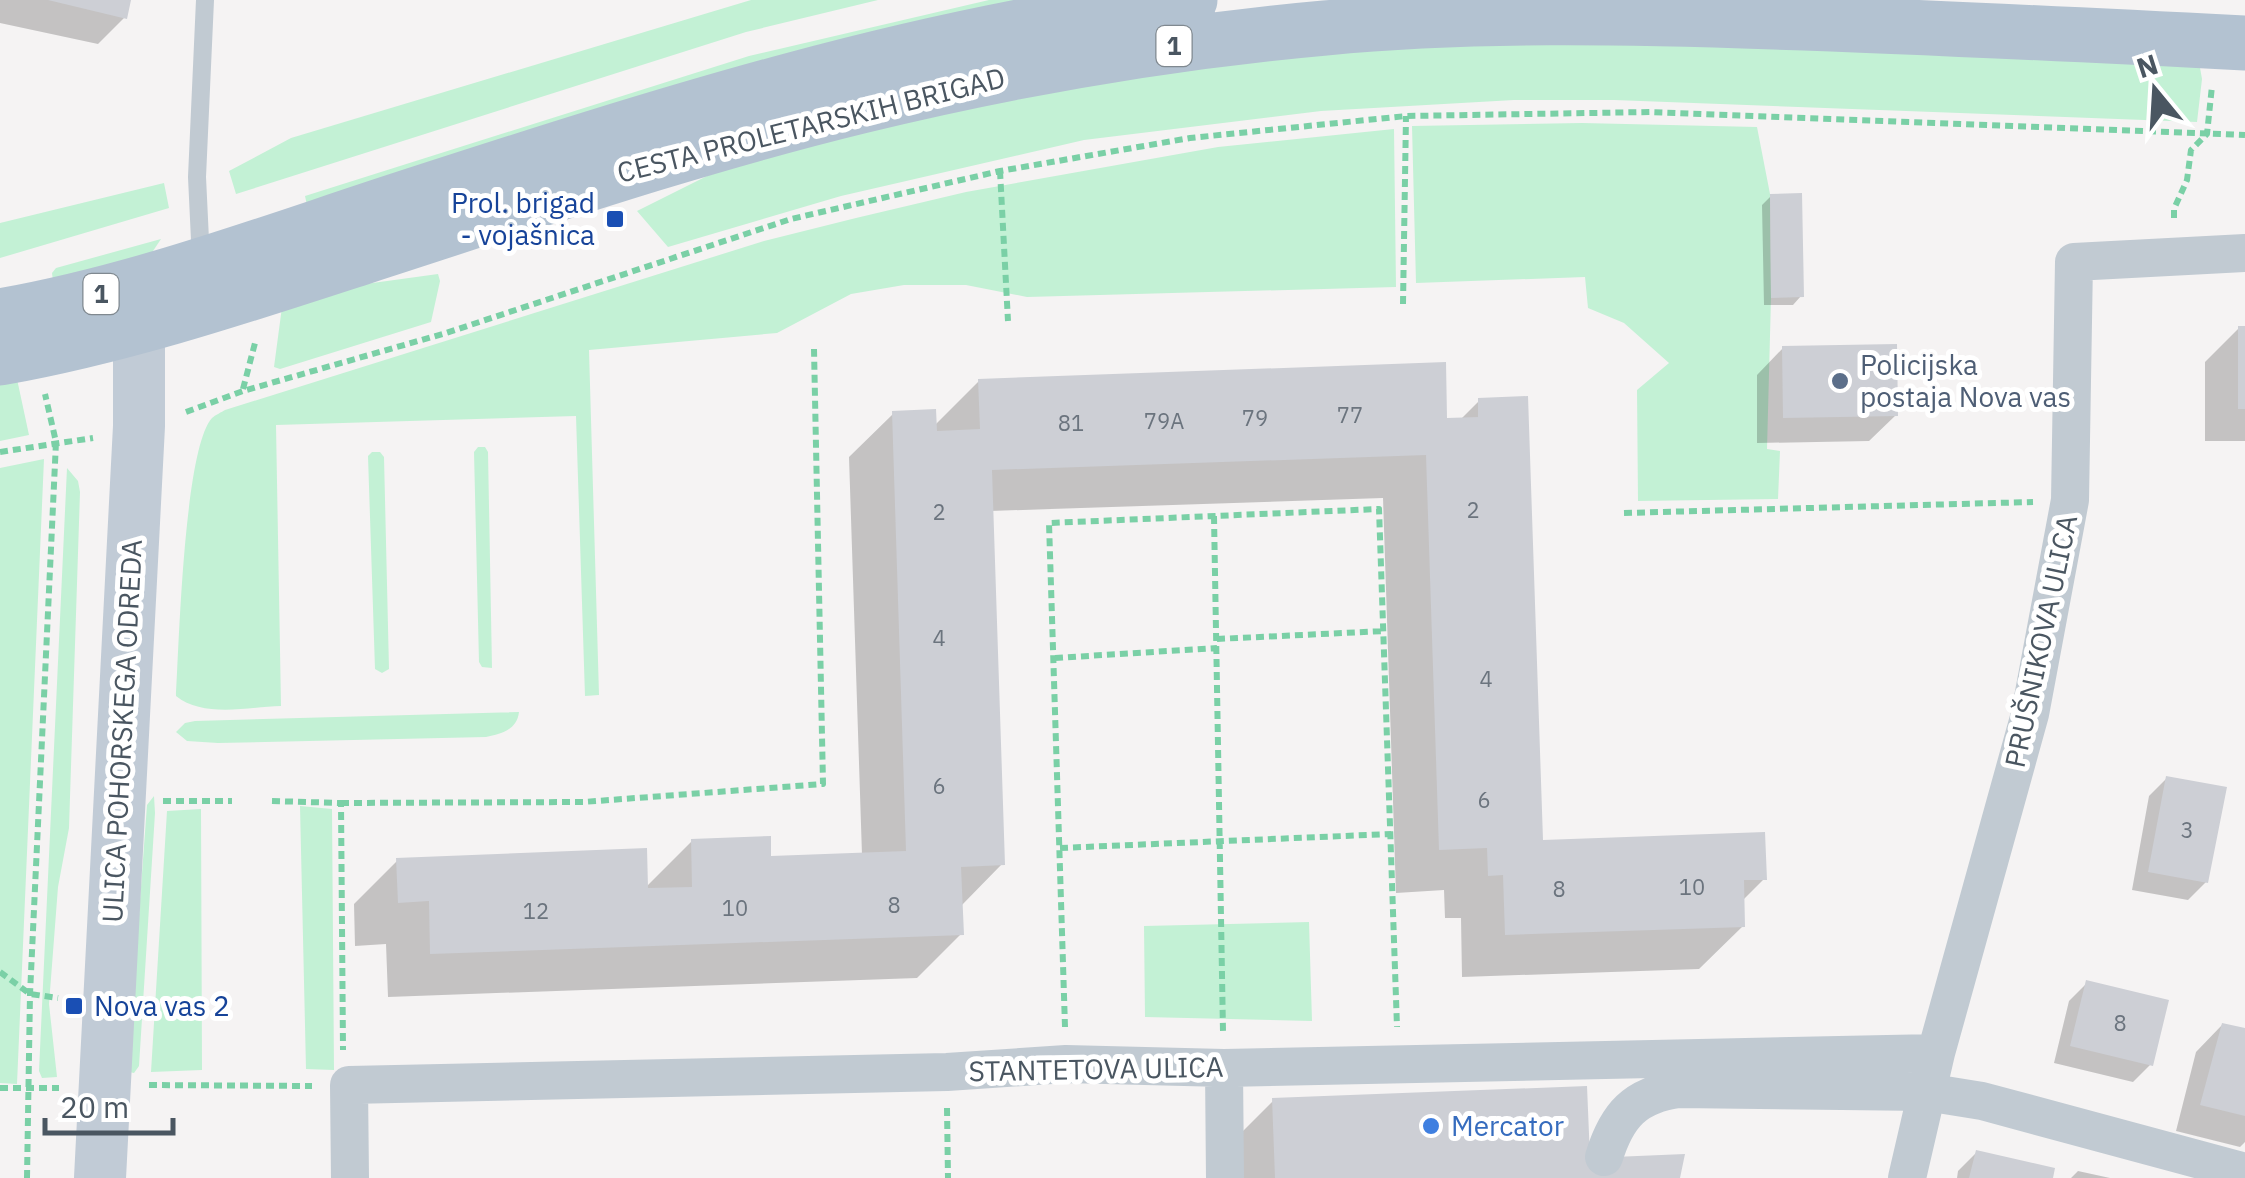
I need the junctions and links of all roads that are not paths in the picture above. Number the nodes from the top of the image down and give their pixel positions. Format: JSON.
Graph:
{"nodes":[{"id":1,"x":205,"y":0,"type":"edge"},
{"id":2,"x":1190,"y":0,"type":"edge"},
{"id":3,"x":2229,"y":62,"type":"edge"},
{"id":4,"x":2245,"y":253,"type":"edge"},
{"id":5,"x":202,"y":286,"type":"junction"},
{"id":6,"x":139,"y":304,"type":"junction"},
{"id":7,"x":0,"y":316,"type":"edge"},
{"id":8,"x":21,"y":370,"type":"edge"},
{"id":9,"x":1936,"y":1053,"type":"junction"},
{"id":10,"x":1224,"y":1068,"type":"junction"},
{"id":11,"x":1926,"y":1092,"type":"junction"},
{"id":12,"x":1604,"y":1157,"type":"dead end"},
{"id":13,"x":2245,"y":1172,"type":"edge"},
{"id":14,"x":100,"y":1178,"type":"edge"},
{"id":15,"x":350,"y":1178,"type":"edge"},
{"id":16,"x":1226,"y":1178,"type":"edge"},
{"id":17,"x":1907,"y":1178,"type":"edge"}],
"edges":[{"from":1,"to":5,"type":"lane"},
{"from":2,"to":5,"type":"main road","name":"CESTA PROLETARSKIH BRIGAD","number":"1"},
{"from":3,"to":5,"type":"main road","name":"CESTA PROLETARSKIH BRIGAD","number":"1"},
{"from":4,"to":9,"type":"street","name":"PRUŠNIKOVA ULICA"},
{"from":5,"to":6,"type":"main road","name":"CESTA PROLETARSKIH BRIGAD","number":"1"},
{"from":6,"to":7,"type":"main road","name":"CESTA PROLETARSKIH BRIGAD","number":"1"},
{"from":6,"to":8,"type":"main road","name":"CESTA PROLETARSKIH BRIGAD","number":"1"},
{"from":6,"to":14,"type":"street","name":"ULICA POHORSKEGA ODREDA"},
{"from":9,"to":10,"type":"street","name":"STANTETOVA ULICA"},
{"from":9,"to":11,"type":"street","name":"PRUŠNIKOVA ULICA"},
{"from":10,"to":15,"type":"street","name":"STANTETOVA ULICA"},
{"from":10,"to":16,"type":"street"},
{"from":11,"to":12,"type":"street"},
{"from":11,"to":13,"type":"street"},
{"from":11,"to":17,"type":"street","name":"PRUŠNIKOVA ULICA"}]}
